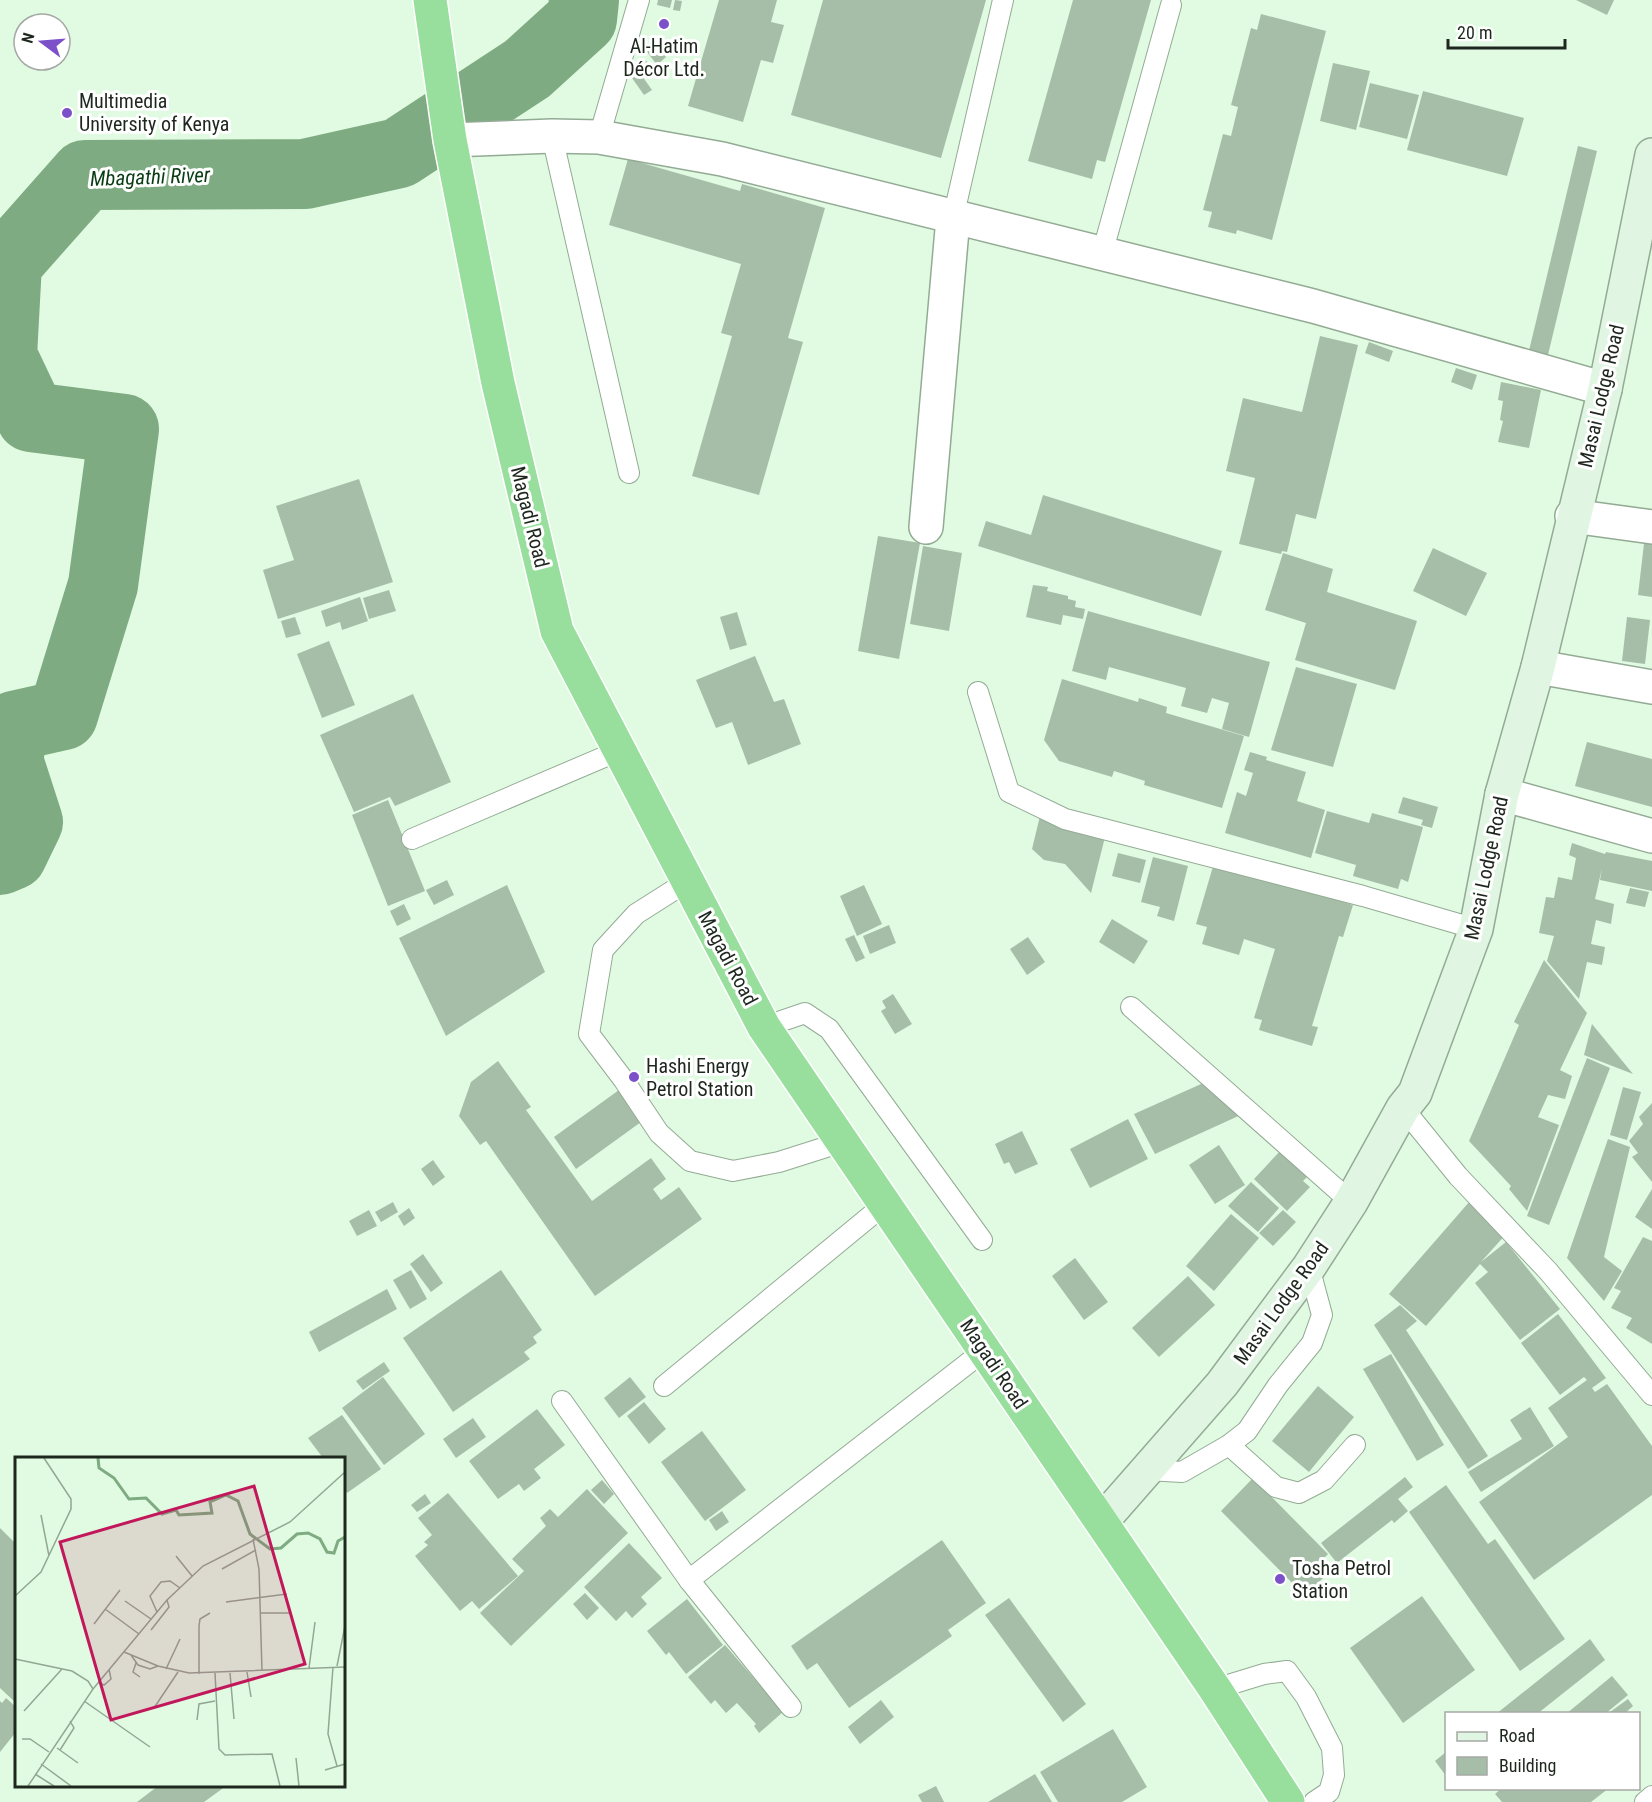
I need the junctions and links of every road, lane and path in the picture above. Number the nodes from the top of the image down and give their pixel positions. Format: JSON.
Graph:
{"nodes":[{"id":1,"x":430,"y":0,"type":"edge"},
{"id":2,"x":639,"y":0,"type":"edge"},
{"id":3,"x":1003,"y":0,"type":"edge"},
{"id":4,"x":1171,"y":5,"type":"dead end"},
{"id":5,"x":552,"y":136,"type":"junction"},
{"id":6,"x":599,"y":137,"type":"junction"},
{"id":7,"x":450,"y":138,"type":"junction"},
{"id":8,"x":1652,"y":154,"type":"edge"},
{"id":9,"x":953,"y":218,"type":"junction"},
{"id":10,"x":1102,"y":254,"type":"junction"},
{"id":11,"x":1605,"y":389,"type":"junction"},
{"id":12,"x":629,"y":474,"type":"dead end"},
{"id":13,"x":1572,"y":516,"type":"junction"},
{"id":14,"x":926,"y":527,"type":"dead end"},
{"id":15,"x":1652,"y":527,"type":"edge"},
{"id":16,"x":1538,"y":667,"type":"junction"},
{"id":17,"x":1652,"y":687,"type":"edge"},
{"id":18,"x":978,"y":692,"type":"dead end"},
{"id":19,"x":618,"y":751,"type":"junction"},
{"id":20,"x":1502,"y":794,"type":"junction"},
{"id":21,"x":1652,"y":836,"type":"edge"},
{"id":22,"x":412,"y":839,"type":"dead end"},
{"id":23,"x":688,"y":881,"type":"junction"},
{"id":24,"x":1476,"y":929,"type":"junction"},
{"id":25,"x":1131,"y":1007,"type":"dead end"},
{"id":26,"x":765,"y":1028,"type":"junction"},
{"id":27,"x":1403,"y":1108,"type":"junction"},
{"id":28,"x":842,"y":1142,"type":"junction"},
{"id":29,"x":1351,"y":1202,"type":"junction"},
{"id":30,"x":885,"y":1204,"type":"junction"},
{"id":31,"x":982,"y":1240,"type":"dead end"},
{"id":32,"x":1309,"y":1267,"type":"junction"},
{"id":33,"x":985,"y":1350,"type":"junction"},
{"id":34,"x":664,"y":1386,"type":"dead end"},
{"id":35,"x":1652,"y":1395,"type":"edge"},
{"id":36,"x":562,"y":1401,"type":"dead end"},
{"id":37,"x":1229,"y":1445,"type":"junction"},
{"id":38,"x":1355,"y":1445,"type":"dead end"},
{"id":39,"x":1147,"y":1470,"type":"junction"},
{"id":40,"x":1101,"y":1521,"type":"junction"},
{"id":41,"x":689,"y":1580,"type":"junction"},
{"id":42,"x":1215,"y":1689,"type":"junction"},
{"id":43,"x":791,"y":1707,"type":"dead end"},
{"id":44,"x":1652,"y":1796,"type":"edge"},
{"id":45,"x":1288,"y":1802,"type":"edge"},
{"id":46,"x":1314,"y":1802,"type":"edge"},
{"id":47,"x":1645,"y":1802,"type":"edge"}],
"edges":[{"from":1,"to":7,"type":"highway","name":"Magadi Road"},
{"from":2,"to":6,"type":"lane"},
{"from":3,"to":9,"type":"lane"},
{"from":4,"to":10,"type":"lane"},
{"from":5,"to":6,"type":"street"},
{"from":5,"to":7,"type":"street"},
{"from":5,"to":12,"type":"lane"},
{"from":6,"to":9,"type":"street"},
{"from":7,"to":19,"type":"highway","name":"Magadi Road"},
{"from":8,"to":11,"type":"street","name":"Masai Lodge Road"},
{"from":9,"to":10,"type":"street"},
{"from":9,"to":14,"type":"street"},
{"from":10,"to":11,"type":"street"},
{"from":11,"to":13,"type":"street","name":"Masai Lodge Road"},
{"from":13,"to":15,"type":"street"},
{"from":13,"to":16,"type":"street","name":"Masai Lodge Road"},
{"from":16,"to":17,"type":"street"},
{"from":16,"to":20,"type":"street","name":"Masai Lodge Road"},
{"from":18,"to":24,"type":"lane"},
{"from":19,"to":22,"type":"lane"},
{"from":19,"to":23,"type":"highway","name":"Magadi Road"},
{"from":20,"to":21,"type":"street"},
{"from":20,"to":24,"type":"street","name":"Masai Lodge Road"},
{"from":23,"to":26,"type":"highway","name":"Magadi Road"},
{"from":23,"to":28,"type":"lane"},
{"from":24,"to":27,"type":"street","name":"Masai Lodge Road"},
{"from":25,"to":29,"type":"lane"},
{"from":26,"to":28,"type":"highway","name":"Magadi Road"},
{"from":26,"to":31,"type":"lane"},
{"from":27,"to":29,"type":"street","name":"Masai Lodge Road"},
{"from":27,"to":35,"type":"lane"},
{"from":28,"to":30,"type":"highway","name":"Magadi Road"},
{"from":29,"to":32,"type":"street","name":"Masai Lodge Road"},
{"from":30,"to":33,"type":"highway","name":"Magadi Road"},
{"from":30,"to":34,"type":"lane"},
{"from":32,"to":37,"type":"lane"},
{"from":32,"to":39,"type":"street","name":"Masai Lodge Road"},
{"from":33,"to":40,"type":"highway","name":"Magadi Road"},
{"from":33,"to":41,"type":"lane"},
{"from":36,"to":41,"type":"lane"},
{"from":37,"to":38,"type":"lane"},
{"from":37,"to":39,"type":"lane"},
{"from":39,"to":40,"type":"street","name":"Masai Lodge Road"},
{"from":40,"to":42,"type":"highway","name":"Magadi Road"},
{"from":41,"to":43,"type":"lane"},
{"from":42,"to":45,"type":"highway","name":"Magadi Road"},
{"from":42,"to":46,"type":"lane"},
{"from":44,"to":47,"type":"lane"}]}
